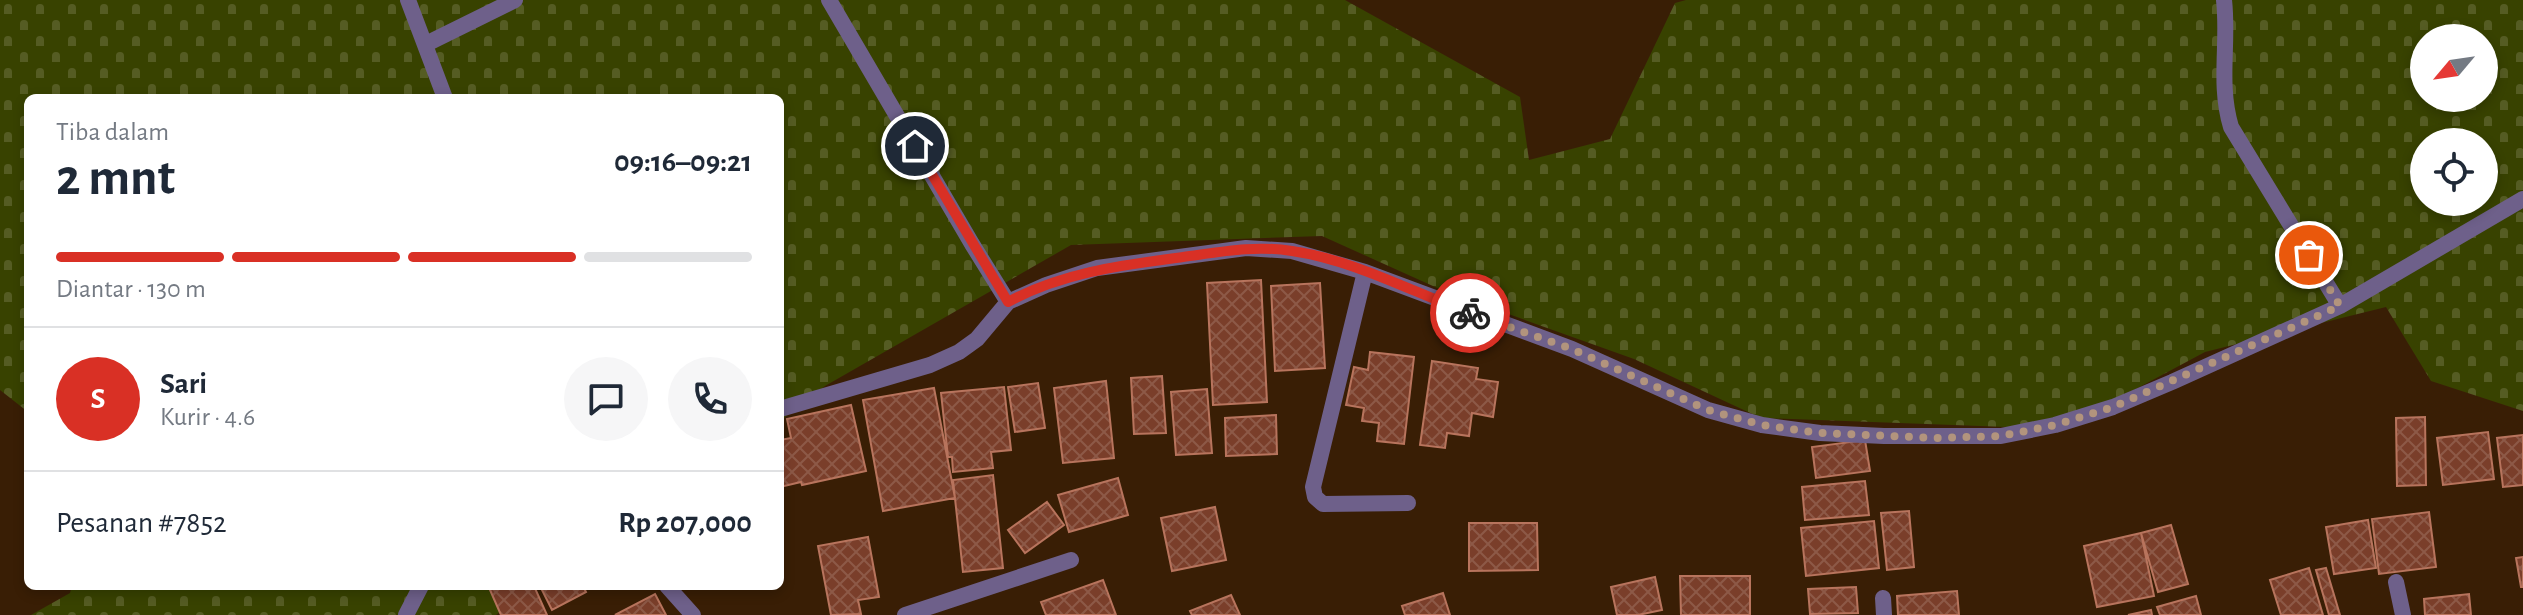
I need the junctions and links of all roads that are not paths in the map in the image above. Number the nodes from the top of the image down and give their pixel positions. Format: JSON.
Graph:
{"nodes":[{"id":1,"x":408,"y":0,"type":"edge"},
{"id":2,"x":515,"y":0,"type":"edge"},
{"id":3,"x":829,"y":0,"type":"edge"},
{"id":4,"x":2224,"y":0,"type":"edge"},
{"id":5,"x":426,"y":44,"type":"junction"},
{"id":6,"x":444,"y":94,"type":"edge"},
{"id":7,"x":2523,"y":199,"type":"edge"},
{"id":8,"x":1365,"y":272,"type":"junction"},
{"id":9,"x":1008,"y":302,"type":"junction"},
{"id":10,"x":2340,"y":306,"type":"junction"},
{"id":11,"x":784,"y":408,"type":"edge"},
{"id":12,"x":1408,"y":503,"type":"dead end"},
{"id":13,"x":1071,"y":560,"type":"dead end"},
{"id":14,"x":2396,"y":582,"type":"dead end"},
{"id":15,"x":419,"y":590,"type":"edge"},
{"id":16,"x":671,"y":590,"type":"edge"},
{"id":17,"x":406,"y":615,"type":"edge"},
{"id":18,"x":693,"y":615,"type":"edge"},
{"id":19,"x":905,"y":615,"type":"edge"},
{"id":20,"x":2403,"y":615,"type":"edge"}],
"edges":[{"from":1,"to":5,"type":"street"},
{"from":2,"to":5,"type":"street"},
{"from":3,"to":9,"type":"street"},
{"from":4,"to":10,"type":"street"},
{"from":5,"to":6,"type":"street"},
{"from":7,"to":10,"type":"street"},
{"from":8,"to":9,"type":"street"},
{"from":8,"to":10,"type":"street"},
{"from":8,"to":12,"type":"street"},
{"from":9,"to":11,"type":"street"},
{"from":13,"to":19,"type":"street"},
{"from":14,"to":20,"type":"street"},
{"from":15,"to":17,"type":"street"},
{"from":16,"to":18,"type":"street"}]}
